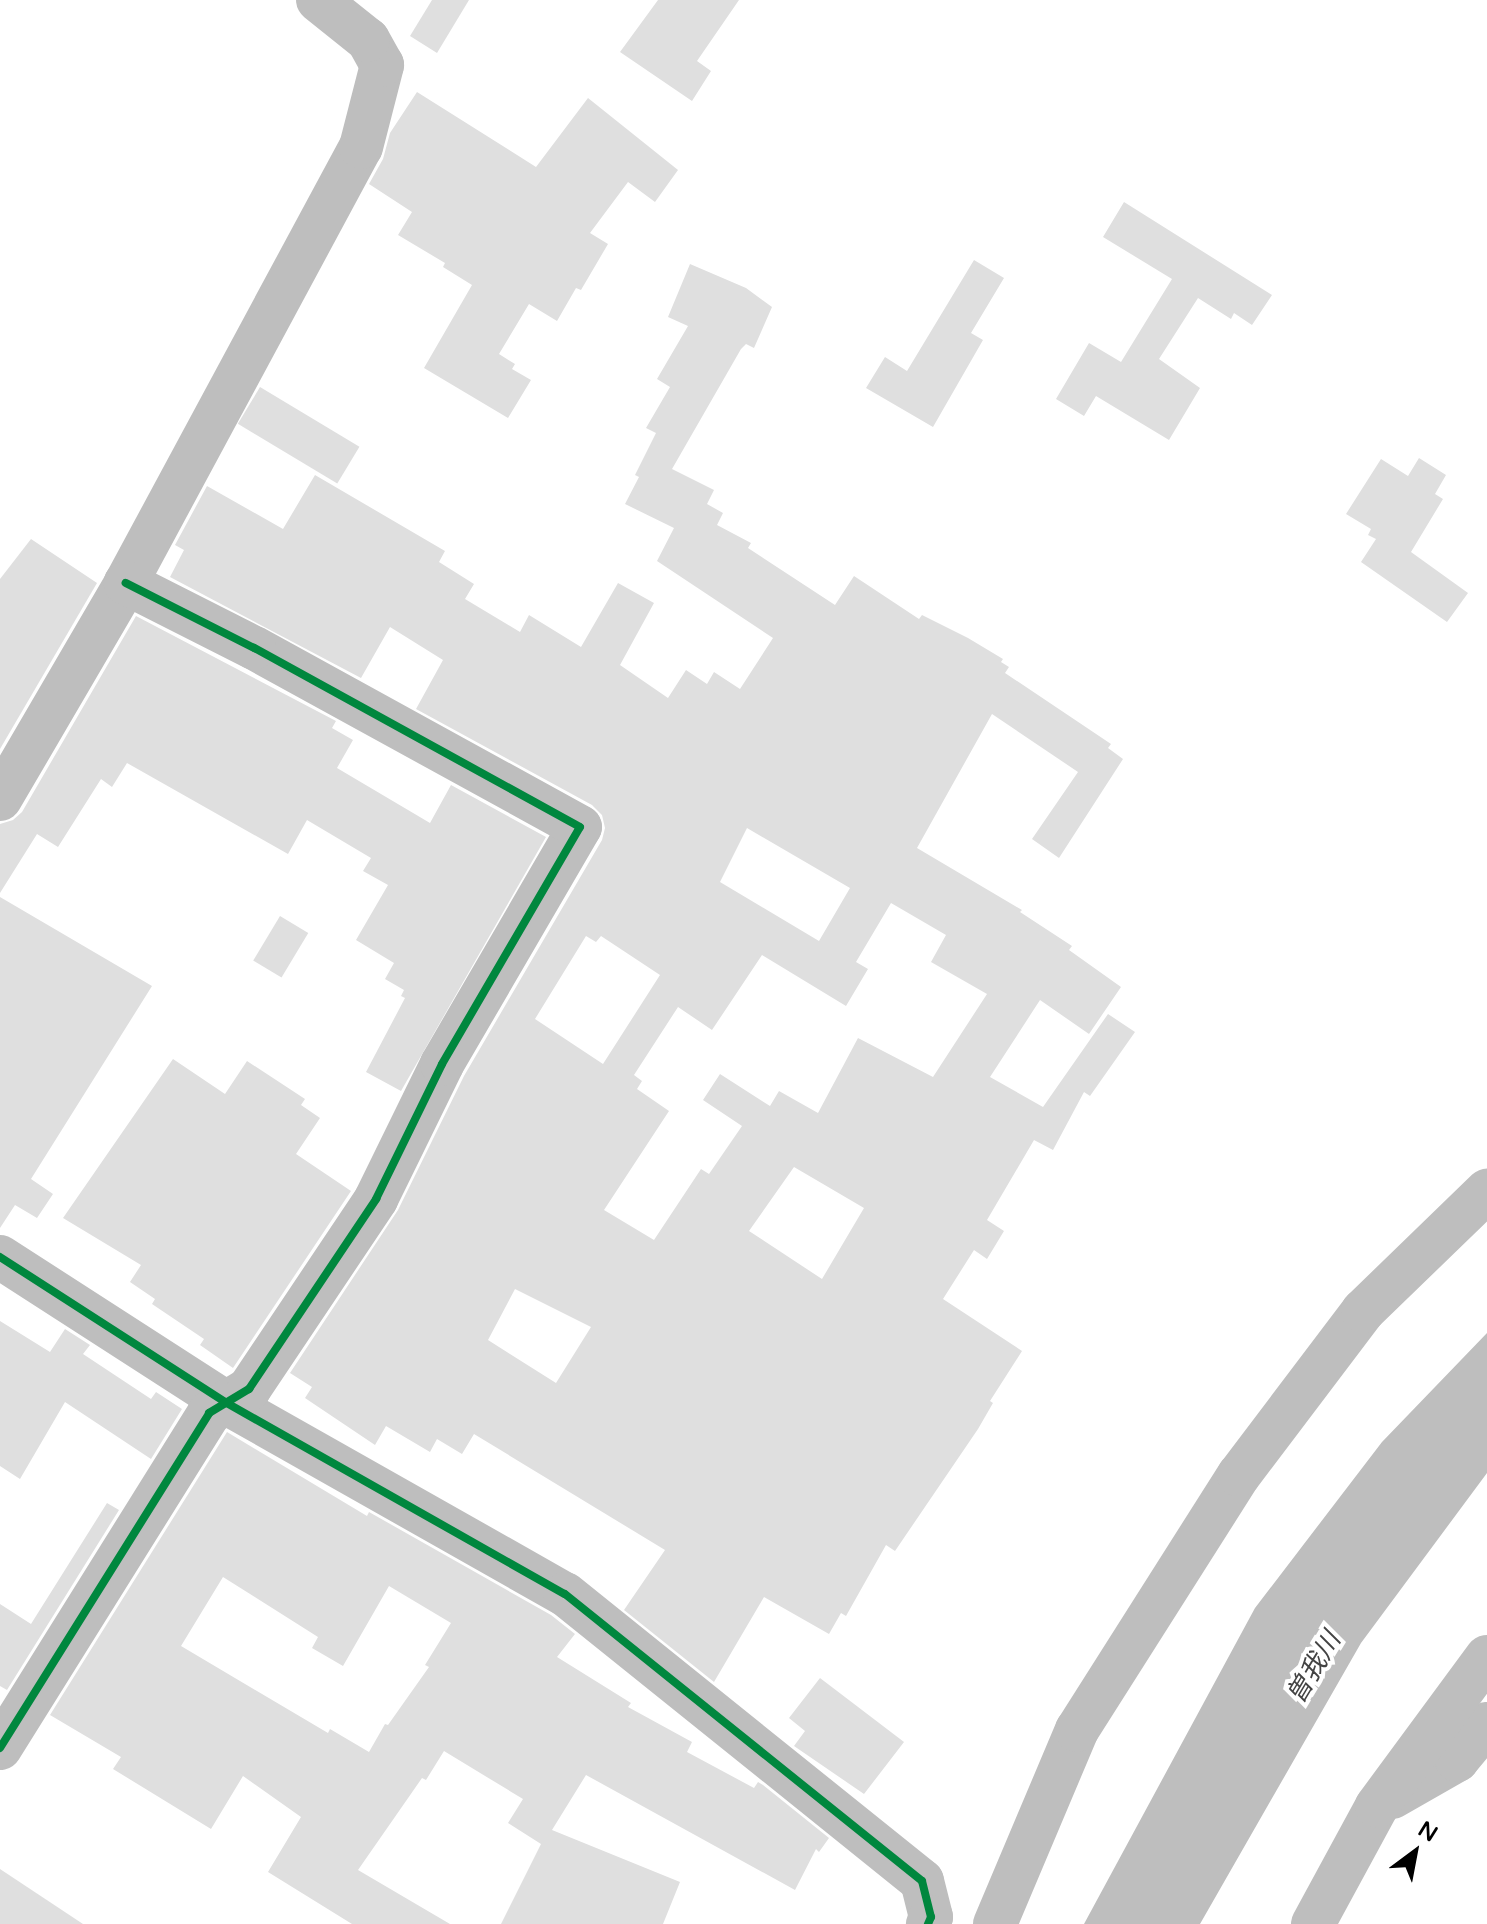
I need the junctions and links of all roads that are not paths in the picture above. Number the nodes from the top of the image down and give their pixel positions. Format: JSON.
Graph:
{"nodes":[{"id":1,"x":318,"y":0,"type":"edge"},
{"id":2,"x":126,"y":583,"type":"junction"},
{"id":3,"x":0,"y":799,"type":"edge"},
{"id":4,"x":1487,"y":1191,"type":"edge"},
{"id":5,"x":0,"y":1257,"type":"edge"},
{"id":6,"x":225,"y":1402,"type":"junction"},
{"id":7,"x":1487,"y":1657,"type":"edge"},
{"id":8,"x":1487,"y":1724,"type":"edge"},
{"id":9,"x":0,"y":1748,"type":"edge"},
{"id":10,"x":1377,"y":1806,"type":"junction"},
{"id":11,"x":928,"y":1924,"type":"edge"},
{"id":12,"x":995,"y":1924,"type":"edge"},
{"id":13,"x":1313,"y":1924,"type":"edge"}],
"edges":[{"from":1,"to":2,"type":"street"},
{"from":2,"to":3,"type":"street"},
{"from":2,"to":6,"type":"street"},
{"from":4,"to":12,"type":"street"},
{"from":5,"to":6,"type":"street"},
{"from":6,"to":9,"type":"street"},
{"from":6,"to":11,"type":"street"},
{"from":7,"to":10,"type":"street"},
{"from":8,"to":10,"type":"street"},
{"from":10,"to":13,"type":"street"}]}
